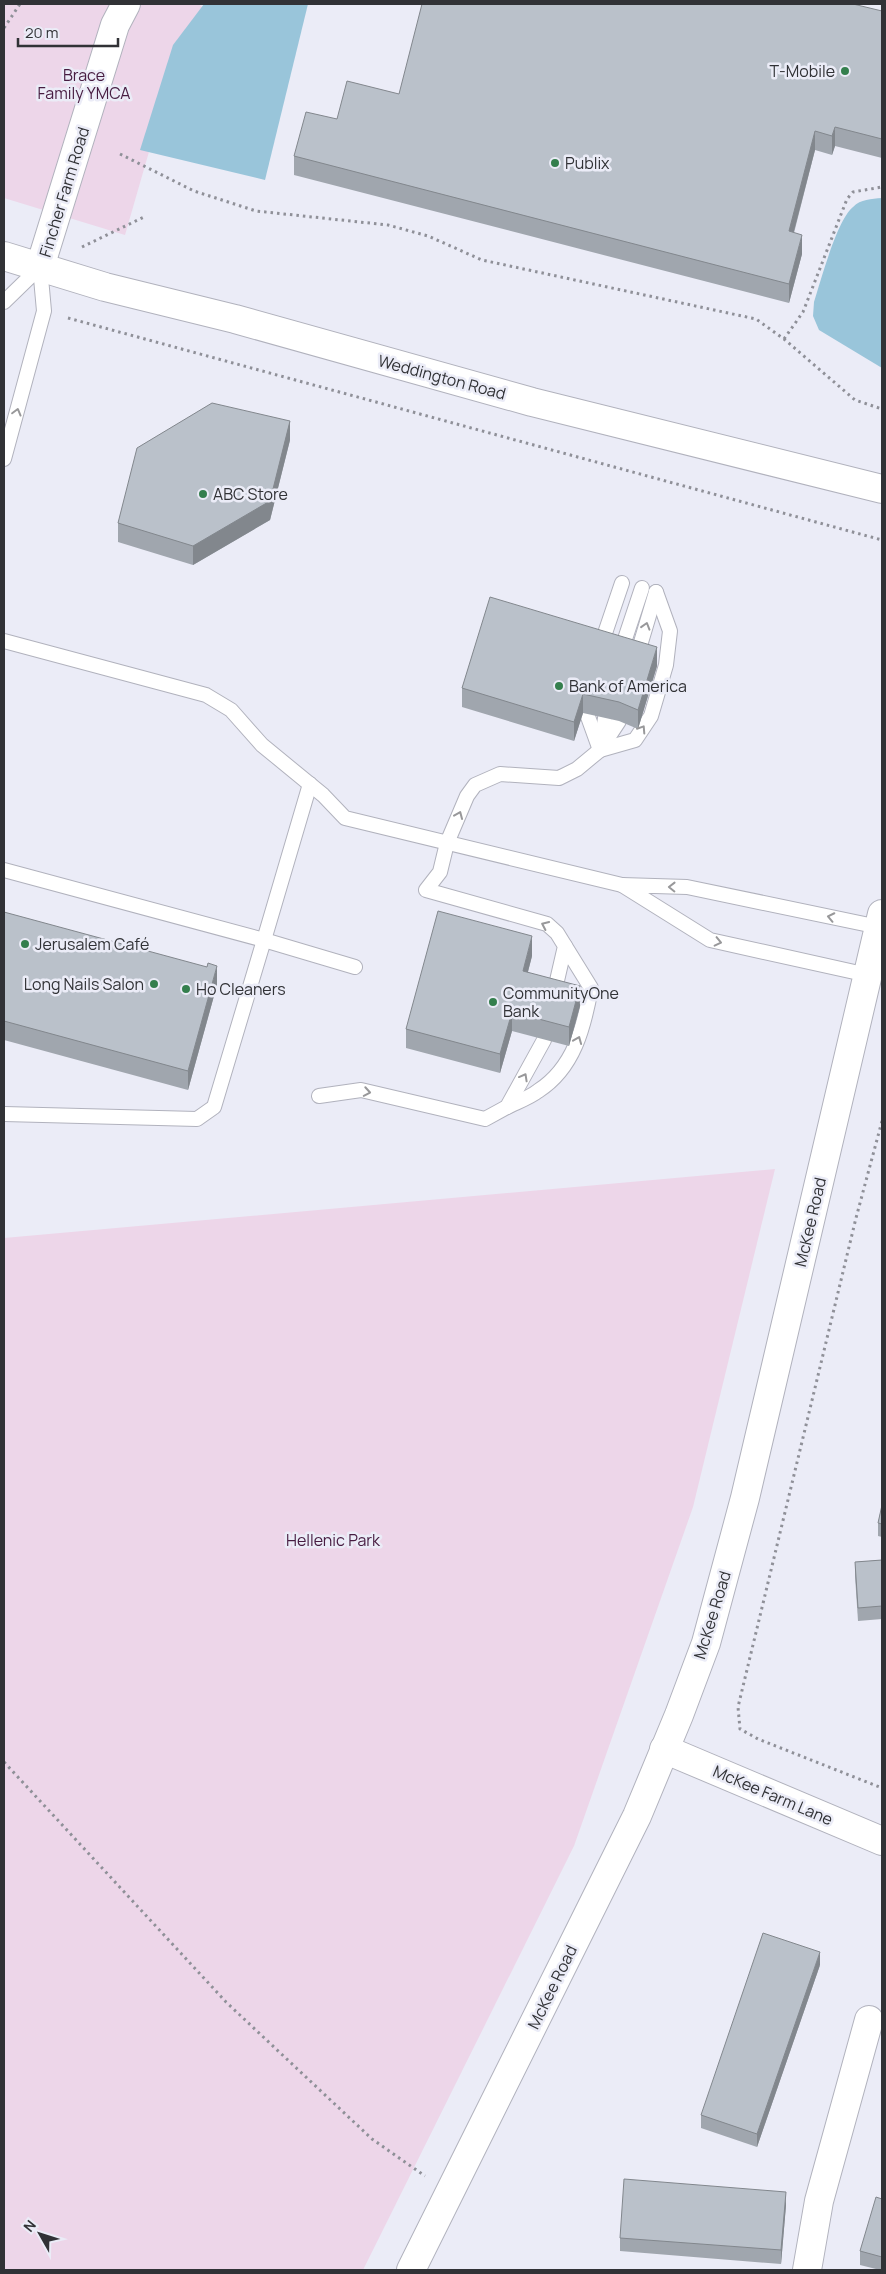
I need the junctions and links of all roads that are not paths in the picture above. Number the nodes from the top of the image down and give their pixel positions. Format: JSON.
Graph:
{"nodes":[{"id":1,"x":126,"y":4,"type":"edge"},
{"id":2,"x":4,"y":256,"type":"edge"},
{"id":3,"x":40,"y":267,"type":"junction"},
{"id":4,"x":4,"y":302,"type":"edge"},
{"id":5,"x":4,"y":459,"type":"edge"},
{"id":6,"x":882,"y":489,"type":"edge"},
{"id":7,"x":622,"y":583,"type":"dead end"},
{"id":8,"x":642,"y":588,"type":"dead end"},
{"id":9,"x":4,"y":641,"type":"edge"},
{"id":10,"x":600,"y":649,"type":"edge"},
{"id":11,"x":620,"y":655,"type":"edge"},
{"id":12,"x":636,"y":660,"type":"edge"},
{"id":13,"x":587,"y":714,"type":"edge"},
{"id":14,"x":605,"y":718,"type":"edge"},
{"id":15,"x":619,"y":721,"type":"edge"},
{"id":16,"x":600,"y":750,"type":"junction"},
{"id":17,"x":310,"y":784,"type":"junction"},
{"id":18,"x":447,"y":843,"type":"junction"},
{"id":19,"x":4,"y":870,"type":"edge"},
{"id":20,"x":622,"y":885,"type":"junction"},
{"id":21,"x":881,"y":920,"type":"edge"},
{"id":22,"x":264,"y":940,"type":"junction"},
{"id":23,"x":565,"y":946,"type":"junction"},
{"id":24,"x":354,"y":967,"type":"dead end"},
{"id":25,"x":868,"y":975,"type":"junction"},
{"id":26,"x":553,"y":998,"type":"edge"},
{"id":27,"x":544,"y":1040,"type":"edge"},
{"id":28,"x":319,"y":1096,"type":"dead end"},
{"id":29,"x":507,"y":1107,"type":"junction"},
{"id":30,"x":4,"y":1114,"type":"edge"},
{"id":31,"x":664,"y":1749,"type":"junction"},
{"id":32,"x":882,"y":1841,"type":"edge"},
{"id":33,"x":869,"y":2020,"type":"dead end"},
{"id":34,"x":411,"y":2270,"type":"edge"},
{"id":35,"x":807,"y":2270,"type":"edge"}],
"edges":[{"from":1,"to":3,"type":"main road","name":"Fincher Farm Road"},
{"from":2,"to":3,"type":"main road","name":"Weddington Road"},
{"from":3,"to":4,"type":"lane"},
{"from":5,"to":3,"type":"lane","one_way":true},
{"from":3,"to":6,"type":"main road","name":"Weddington Road"},
{"from":7,"to":10,"type":"lane"},
{"from":8,"to":11,"type":"lane"},
{"from":9,"to":17,"type":"lane"},
{"from":12,"to":16,"type":"lane"},
{"from":13,"to":16,"type":"lane"},
{"from":14,"to":16,"type":"lane"},
{"from":15,"to":16,"type":"lane"},
{"from":18,"to":16,"type":"lane","one_way":true},
{"from":17,"to":18,"type":"lane"},
{"from":17,"to":22,"type":"lane"},
{"from":18,"to":20,"type":"lane"},
{"from":23,"to":18,"type":"lane","one_way":true},
{"from":19,"to":22,"type":"lane"},
{"from":21,"to":20,"type":"lane","one_way":true},
{"from":20,"to":25,"type":"lane","one_way":true},
{"from":21,"to":25,"type":"main road","name":"McKee Road"},
{"from":22,"to":24,"type":"lane"},
{"from":22,"to":30,"type":"lane"},
{"from":23,"to":26,"type":"lane"},
{"from":29,"to":23,"type":"lane","one_way":true},
{"from":25,"to":31,"type":"main road","name":"McKee Road"},
{"from":29,"to":27,"type":"lane","one_way":true},
{"from":28,"to":29,"type":"lane","one_way":true},
{"from":31,"to":32,"type":"main road","name":"McKee Farm Lane"},
{"from":31,"to":34,"type":"main road","name":"McKee Road"},
{"from":33,"to":35,"type":"main road"}]}
